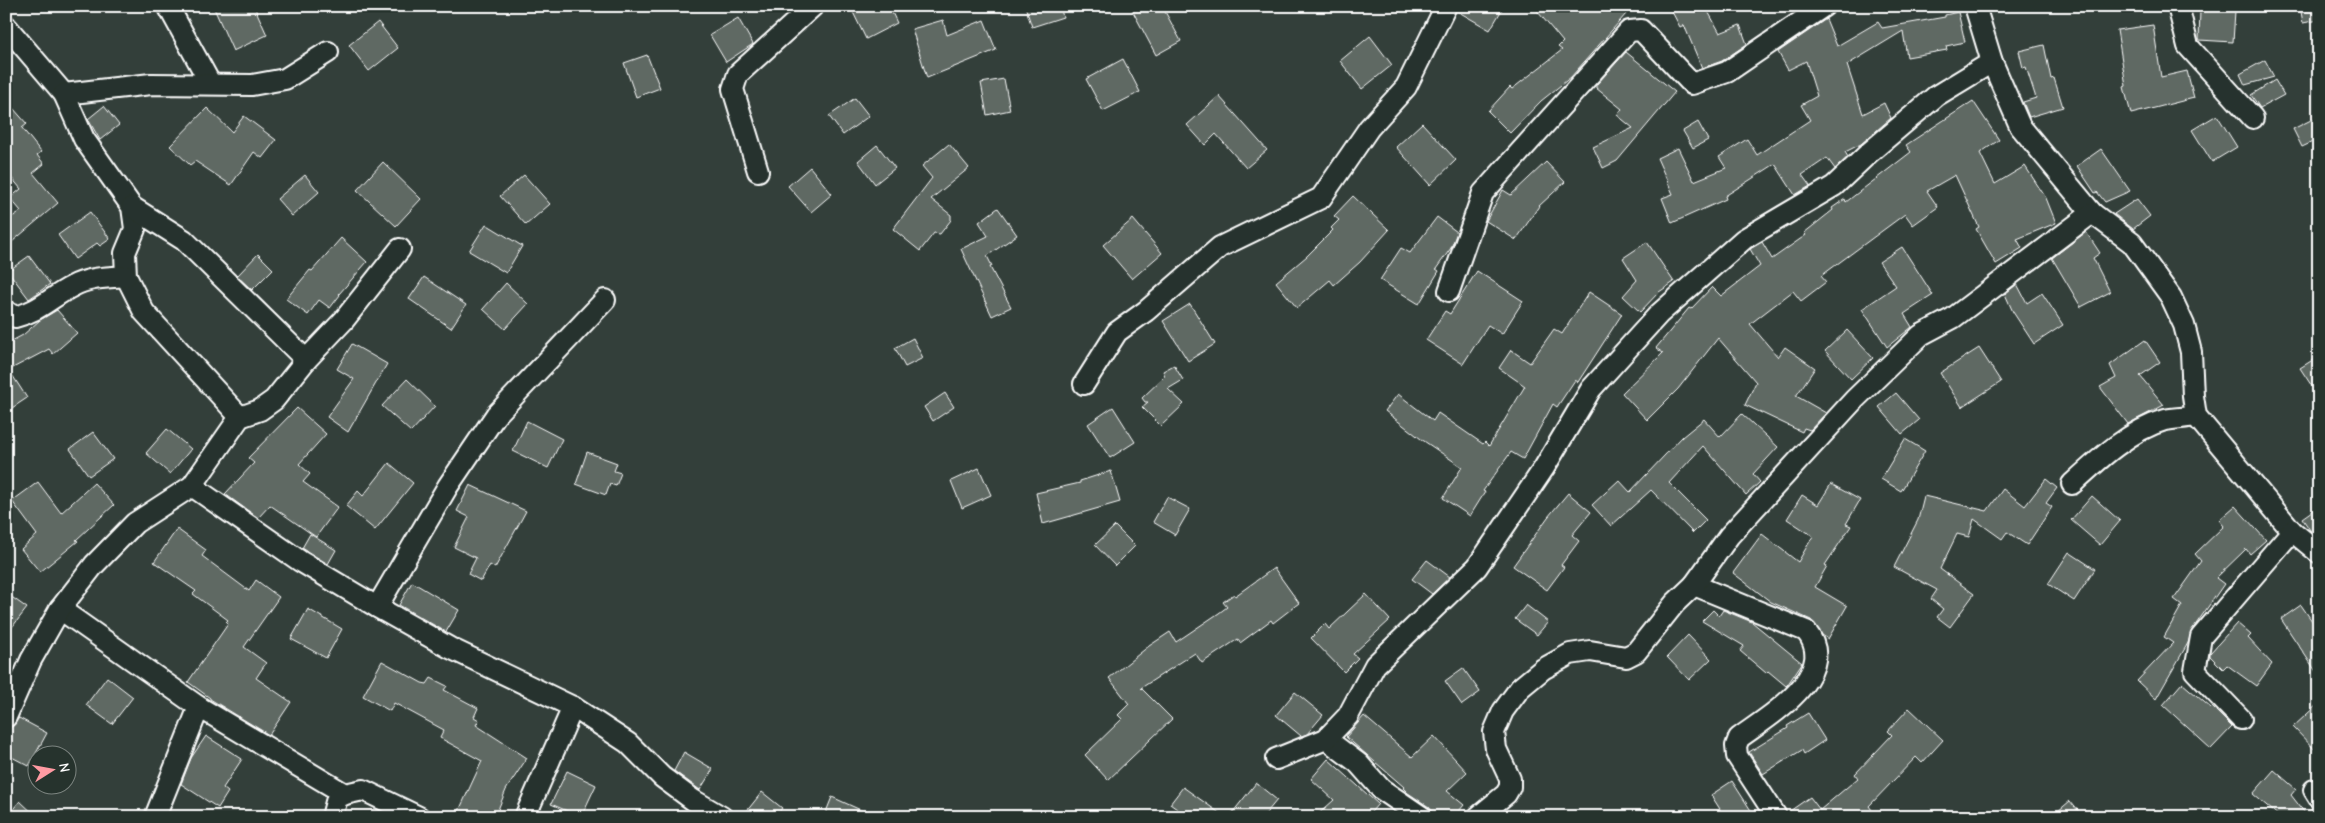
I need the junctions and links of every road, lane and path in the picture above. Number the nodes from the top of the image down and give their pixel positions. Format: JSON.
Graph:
{"nodes":[{"id":1,"x":168,"y":6,"type":"edge"},
{"id":2,"x":813,"y":6,"type":"edge"},
{"id":3,"x":1446,"y":6,"type":"edge"},
{"id":4,"x":1824,"y":6,"type":"edge"},
{"id":5,"x":1975,"y":6,"type":"edge"},
{"id":6,"x":2178,"y":6,"type":"edge"},
{"id":7,"x":6,"y":26,"type":"edge"},
{"id":8,"x":328,"y":52,"type":"dead end"},
{"id":9,"x":1992,"y":62,"type":"junction"},
{"id":10,"x":210,"y":83,"type":"junction"},
{"id":11,"x":64,"y":94,"type":"junction"},
{"id":12,"x":2253,"y":118,"type":"dead end"},
{"id":13,"x":758,"y":171,"type":"dead end"},
{"id":14,"x":132,"y":207,"type":"junction"},
{"id":15,"x":2092,"y":214,"type":"junction"},
{"id":16,"x":400,"y":249,"type":"dead end"},
{"id":17,"x":126,"y":276,"type":"junction"},
{"id":18,"x":1449,"y":291,"type":"dead end"},
{"id":19,"x":605,"y":300,"type":"dead end"},
{"id":20,"x":6,"y":311,"type":"edge"},
{"id":21,"x":306,"y":360,"type":"junction"},
{"id":22,"x":1084,"y":384,"type":"dead end"},
{"id":23,"x":240,"y":416,"type":"junction"},
{"id":24,"x":2196,"y":416,"type":"junction"},
{"id":25,"x":2072,"y":484,"type":"dead end"},
{"id":26,"x":192,"y":486,"type":"junction"},
{"id":27,"x":2292,"y":531,"type":"junction"},
{"id":28,"x":2319,"y":553,"type":"edge"},
{"id":29,"x":1694,"y":585,"type":"junction"},
{"id":30,"x":377,"y":607,"type":"junction"},
{"id":31,"x":60,"y":609,"type":"junction"},
{"id":32,"x":199,"y":707,"type":"junction"},
{"id":33,"x":573,"y":707,"type":"junction"},
{"id":34,"x":6,"y":717,"type":"edge"},
{"id":35,"x":2241,"y":719,"type":"dead end"},
{"id":36,"x":1326,"y":739,"type":"junction"},
{"id":37,"x":1276,"y":759,"type":"dead end"},
{"id":38,"x":345,"y":794,"type":"junction"},
{"id":39,"x":1776,"y":816,"type":"edge"},
{"id":40,"x":155,"y":817,"type":"edge"},
{"id":41,"x":332,"y":817,"type":"edge"},
{"id":42,"x":419,"y":817,"type":"edge"},
{"id":43,"x":525,"y":817,"type":"edge"},
{"id":44,"x":722,"y":817,"type":"edge"},
{"id":45,"x":1422,"y":817,"type":"edge"},
{"id":46,"x":1478,"y":817,"type":"edge"}],
"edges":[{"from":1,"to":10,"type":"street"},
{"from":2,"to":13,"type":"street"},
{"from":3,"to":22,"type":"street"},
{"from":4,"to":18,"type":"street"},
{"from":5,"to":9,"type":"street"},
{"from":6,"to":12,"type":"street"},
{"from":7,"to":11,"type":"street"},
{"from":8,"to":10,"type":"street"},
{"from":9,"to":15,"type":"street"},
{"from":9,"to":36,"type":"street"},
{"from":10,"to":11,"type":"street"},
{"from":11,"to":14,"type":"street"},
{"from":14,"to":17,"type":"street"},
{"from":14,"to":21,"type":"street"},
{"from":15,"to":24,"type":"street"},
{"from":15,"to":29,"type":"street"},
{"from":16,"to":21,"type":"street"},
{"from":17,"to":20,"type":"street"},
{"from":17,"to":23,"type":"street"},
{"from":19,"to":30,"type":"street"},
{"from":21,"to":23,"type":"street"},
{"from":23,"to":26,"type":"street"},
{"from":24,"to":25,"type":"street"},
{"from":24,"to":27,"type":"street"},
{"from":26,"to":30,"type":"street"},
{"from":26,"to":31,"type":"street"},
{"from":27,"to":28,"type":"street"},
{"from":27,"to":35,"type":"street"},
{"from":29,"to":39,"type":"street"},
{"from":29,"to":46,"type":"street"},
{"from":30,"to":33,"type":"street"},
{"from":31,"to":32,"type":"street"},
{"from":31,"to":34,"type":"street"},
{"from":32,"to":38,"type":"street"},
{"from":32,"to":40,"type":"street"},
{"from":33,"to":43,"type":"street"},
{"from":33,"to":44,"type":"street"},
{"from":36,"to":37,"type":"street"},
{"from":36,"to":45,"type":"street"},
{"from":38,"to":41,"type":"street"},
{"from":38,"to":42,"type":"street"}]}
